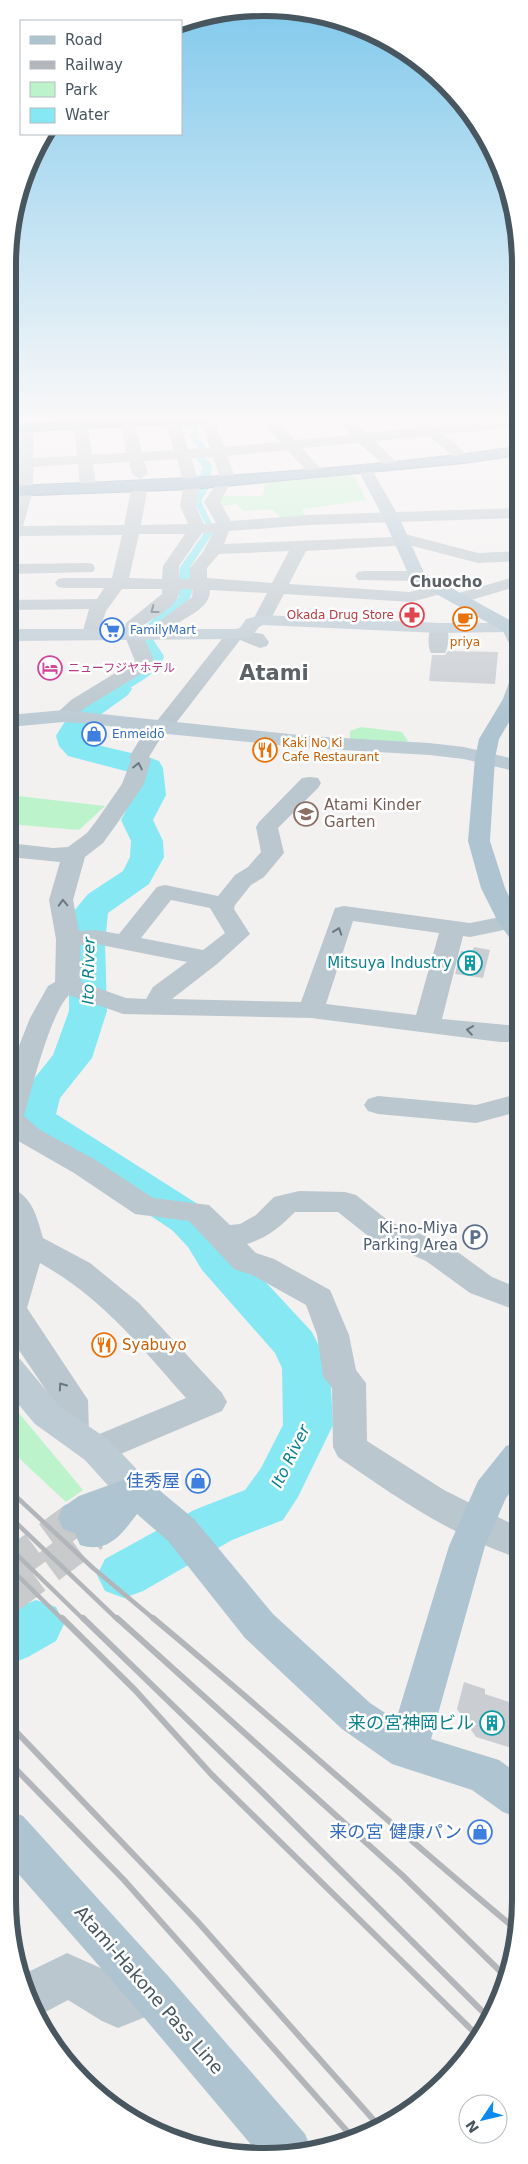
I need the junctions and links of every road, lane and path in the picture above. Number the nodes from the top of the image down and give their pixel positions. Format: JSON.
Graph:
{"nodes":[{"id":1,"x":132,"y":519,"type":"edge"},
{"id":2,"x":196,"y":519,"type":"edge"},
{"id":3,"x":220,"y":519,"type":"edge"},
{"id":4,"x":337,"y":519,"type":"edge"},
{"id":5,"x":392,"y":519,"type":"edge"},
{"id":6,"x":130,"y":528,"type":"junction"},
{"id":7,"x":224,"y":528,"type":"junction"},
{"id":8,"x":197,"y":529,"type":"junction"},
{"id":9,"x":16,"y":538,"type":"edge"},
{"id":10,"x":402,"y":540,"type":"junction"},
{"id":11,"x":210,"y":554,"type":"junction"},
{"id":12,"x":294,"y":556,"type":"junction"},
{"id":13,"x":410,"y":560,"type":"junction"},
{"id":14,"x":343,"y":561,"type":"dead end"},
{"id":15,"x":512,"y":561,"type":"edge"},
{"id":16,"x":16,"y":569,"type":"edge"},
{"id":17,"x":121,"y":575,"type":"junction"},
{"id":18,"x":357,"y":576,"type":"junction"},
{"id":19,"x":417,"y":576,"type":"junction"},
{"id":20,"x":512,"y":582,"type":"edge"},
{"id":21,"x":64,"y":583,"type":"dead end"},
{"id":22,"x":186,"y":584,"type":"junction"},
{"id":23,"x":279,"y":588,"type":"junction"},
{"id":24,"x":439,"y":588,"type":"junction"},
{"id":25,"x":351,"y":592,"type":"junction"},
{"id":26,"x":458,"y":599,"type":"junction"},
{"id":27,"x":101,"y":604,"type":"junction"},
{"id":28,"x":16,"y":605,"type":"edge"},
{"id":29,"x":262,"y":620,"type":"junction"},
{"id":30,"x":439,"y":628,"type":"junction"},
{"id":31,"x":512,"y":630,"type":"edge"},
{"id":32,"x":512,"y":632,"type":"edge"},
{"id":33,"x":91,"y":634,"type":"junction"},
{"id":34,"x":148,"y":634,"type":"junction"},
{"id":35,"x":235,"y":634,"type":"junction"},
{"id":36,"x":16,"y":635,"type":"edge"},
{"id":37,"x":260,"y":642,"type":"dead end"},
{"id":38,"x":438,"y":649,"type":"dead end"},
{"id":39,"x":512,"y":699,"type":"edge"},
{"id":40,"x":64,"y":716,"type":"junction"},
{"id":41,"x":16,"y":720,"type":"edge"},
{"id":42,"x":159,"y":728,"type":"junction"},
{"id":43,"x":485,"y":758,"type":"junction"},
{"id":44,"x":512,"y":765,"type":"edge"},
{"id":45,"x":310,"y":783,"type":"dead end"},
{"id":46,"x":16,"y":851,"type":"edge"},
{"id":47,"x":74,"y":854,"type":"junction"},
{"id":48,"x":224,"y":904,"type":"junction"},
{"id":49,"x":512,"y":923,"type":"edge"},
{"id":50,"x":512,"y":927,"type":"edge"},
{"id":51,"x":453,"y":928,"type":"junction"},
{"id":52,"x":68,"y":939,"type":"junction"},
{"id":53,"x":125,"y":942,"type":"junction"},
{"id":54,"x":208,"y":959,"type":"junction"},
{"id":55,"x":82,"y":991,"type":"junction"},
{"id":56,"x":155,"y":1007,"type":"junction"},
{"id":57,"x":311,"y":1010,"type":"junction"},
{"id":58,"x":427,"y":1024,"type":"junction"},
{"id":59,"x":512,"y":1034,"type":"edge"},
{"id":60,"x":16,"y":1095,"type":"edge"},
{"id":61,"x":378,"y":1105,"type":"dead end"},
{"id":62,"x":512,"y":1105,"type":"edge"},
{"id":63,"x":16,"y":1124,"type":"edge"},
{"id":64,"x":16,"y":1206,"type":"edge"},
{"id":65,"x":222,"y":1237,"type":"junction"},
{"id":66,"x":30,"y":1244,"type":"junction"},
{"id":67,"x":16,"y":1291,"type":"edge"},
{"id":68,"x":512,"y":1298,"type":"edge"},
{"id":69,"x":16,"y":1319,"type":"edge"},
{"id":70,"x":16,"y":1378,"type":"edge"},
{"id":71,"x":85,"y":1441,"type":"junction"},
{"id":72,"x":512,"y":1464,"type":"edge"},
{"id":73,"x":134,"y":1490,"type":"junction"},
{"id":74,"x":477,"y":1525,"type":"junction"},
{"id":75,"x":85,"y":1526,"type":"tunnel mouth"},
{"id":76,"x":512,"y":1540,"type":"edge"},
{"id":77,"x":407,"y":1751,"type":"junction"},
{"id":78,"x":512,"y":1794,"type":"edge"},
{"id":79,"x":16,"y":1840,"type":"edge"},
{"id":80,"x":152,"y":1992,"type":"junction"},
{"id":81,"x":34,"y":1993,"type":"edge"},
{"id":82,"x":285,"y":2147,"type":"edge"}],
"edges":[{"from":1,"to":6,"type":"street"},
{"from":2,"to":8,"type":"street"},
{"from":3,"to":7,"type":"street"},
{"from":4,"to":7,"type":"street"},
{"from":5,"to":10,"type":"main road"},
{"from":6,"to":8,"type":"street"},
{"from":6,"to":9,"type":"street"},
{"from":6,"to":17,"type":"street"},
{"from":7,"to":8,"type":"street"},
{"from":7,"to":11,"type":"street"},
{"from":8,"to":22,"type":"street"},
{"from":10,"to":12,"type":"street"},
{"from":10,"to":13,"type":"main road"},
{"from":10,"to":15,"type":"street"},
{"from":11,"to":12,"type":"street"},
{"from":11,"to":22,"type":"street"},
{"from":12,"to":14,"type":"street"},
{"from":12,"to":23,"type":"street"},
{"from":13,"to":18,"type":"street"},
{"from":13,"to":19,"type":"main road"},
{"from":16,"to":17,"type":"street"},
{"from":17,"to":21,"type":"street"},
{"from":17,"to":22,"type":"street"},
{"from":17,"to":27,"type":"street"},
{"from":18,"to":19,"type":"street"},
{"from":18,"to":25,"type":"street"},
{"from":19,"to":24,"type":"main road"},
{"from":20,"to":26,"type":"street"},
{"from":22,"to":23,"type":"street"},
{"from":22,"to":34,"type":"street","one_way":true},
{"from":22,"to":34,"type":"street"},
{"from":23,"to":25,"type":"street"},
{"from":23,"to":29,"type":"street"},
{"from":24,"to":25,"type":"street"},
{"from":24,"to":26,"type":"main road"},
{"from":26,"to":31,"type":"main road"},
{"from":27,"to":28,"type":"street"},
{"from":27,"to":33,"type":"street"},
{"from":29,"to":30,"type":"street"},
{"from":29,"to":35,"type":"street"},
{"from":30,"to":32,"type":"street"},
{"from":30,"to":38,"type":"street"},
{"from":33,"to":34,"type":"street"},
{"from":33,"to":36,"type":"street"},
{"from":34,"to":35,"type":"street"},
{"from":34,"to":40,"type":"street"},
{"from":35,"to":37,"type":"street"},
{"from":35,"to":42,"type":"street"},
{"from":39,"to":43,"type":"main road"},
{"from":40,"to":41,"type":"street"},
{"from":40,"to":42,"type":"street"},
{"from":42,"to":43,"type":"street"},
{"from":47,"to":42,"type":"street","one_way":true},
{"from":43,"to":44,"type":"street"},
{"from":43,"to":49,"type":"main road"},
{"from":45,"to":48,"type":"street"},
{"from":46,"to":47,"type":"street"},
{"from":52,"to":47,"type":"street","one_way":true},
{"from":48,"to":53,"type":"street"},
{"from":48,"to":54,"type":"street"},
{"from":50,"to":51,"type":"street"},
{"from":57,"to":51,"type":"street","one_way":true},
{"from":51,"to":58,"type":"street"},
{"from":52,"to":53,"type":"street"},
{"from":52,"to":55,"type":"street"},
{"from":53,"to":54,"type":"street"},
{"from":54,"to":56,"type":"street"},
{"from":55,"to":56,"type":"street"},
{"from":55,"to":60,"type":"street"},
{"from":56,"to":57,"type":"street"},
{"from":57,"to":58,"type":"street"},
{"from":59,"to":58,"type":"street","one_way":true},
{"from":61,"to":62,"type":"street"},
{"from":63,"to":65,"type":"street"},
{"from":64,"to":66,"type":"street"},
{"from":65,"to":68,"type":"street"},
{"from":65,"to":74,"type":"street"},
{"from":67,"to":66,"type":"street","one_way":true},
{"from":66,"to":71,"type":"street"},
{"from":71,"to":69,"type":"street","one_way":true},
{"from":70,"to":71,"type":"street"},
{"from":71,"to":73,"type":"street"},
{"from":72,"to":74,"type":"main road"},
{"from":73,"to":75,"type":"main road"},
{"from":73,"to":77,"type":"main road"},
{"from":74,"to":76,"type":"street"},
{"from":74,"to":77,"type":"main road"},
{"from":77,"to":78,"type":"main road"},
{"from":79,"to":80,"type":"main road","name":"Atami-Hakone Pass Line"},
{"from":80,"to":81,"type":"street"},
{"from":80,"to":82,"type":"main road","name":"Atami-Hakone Pass Line"}]}
